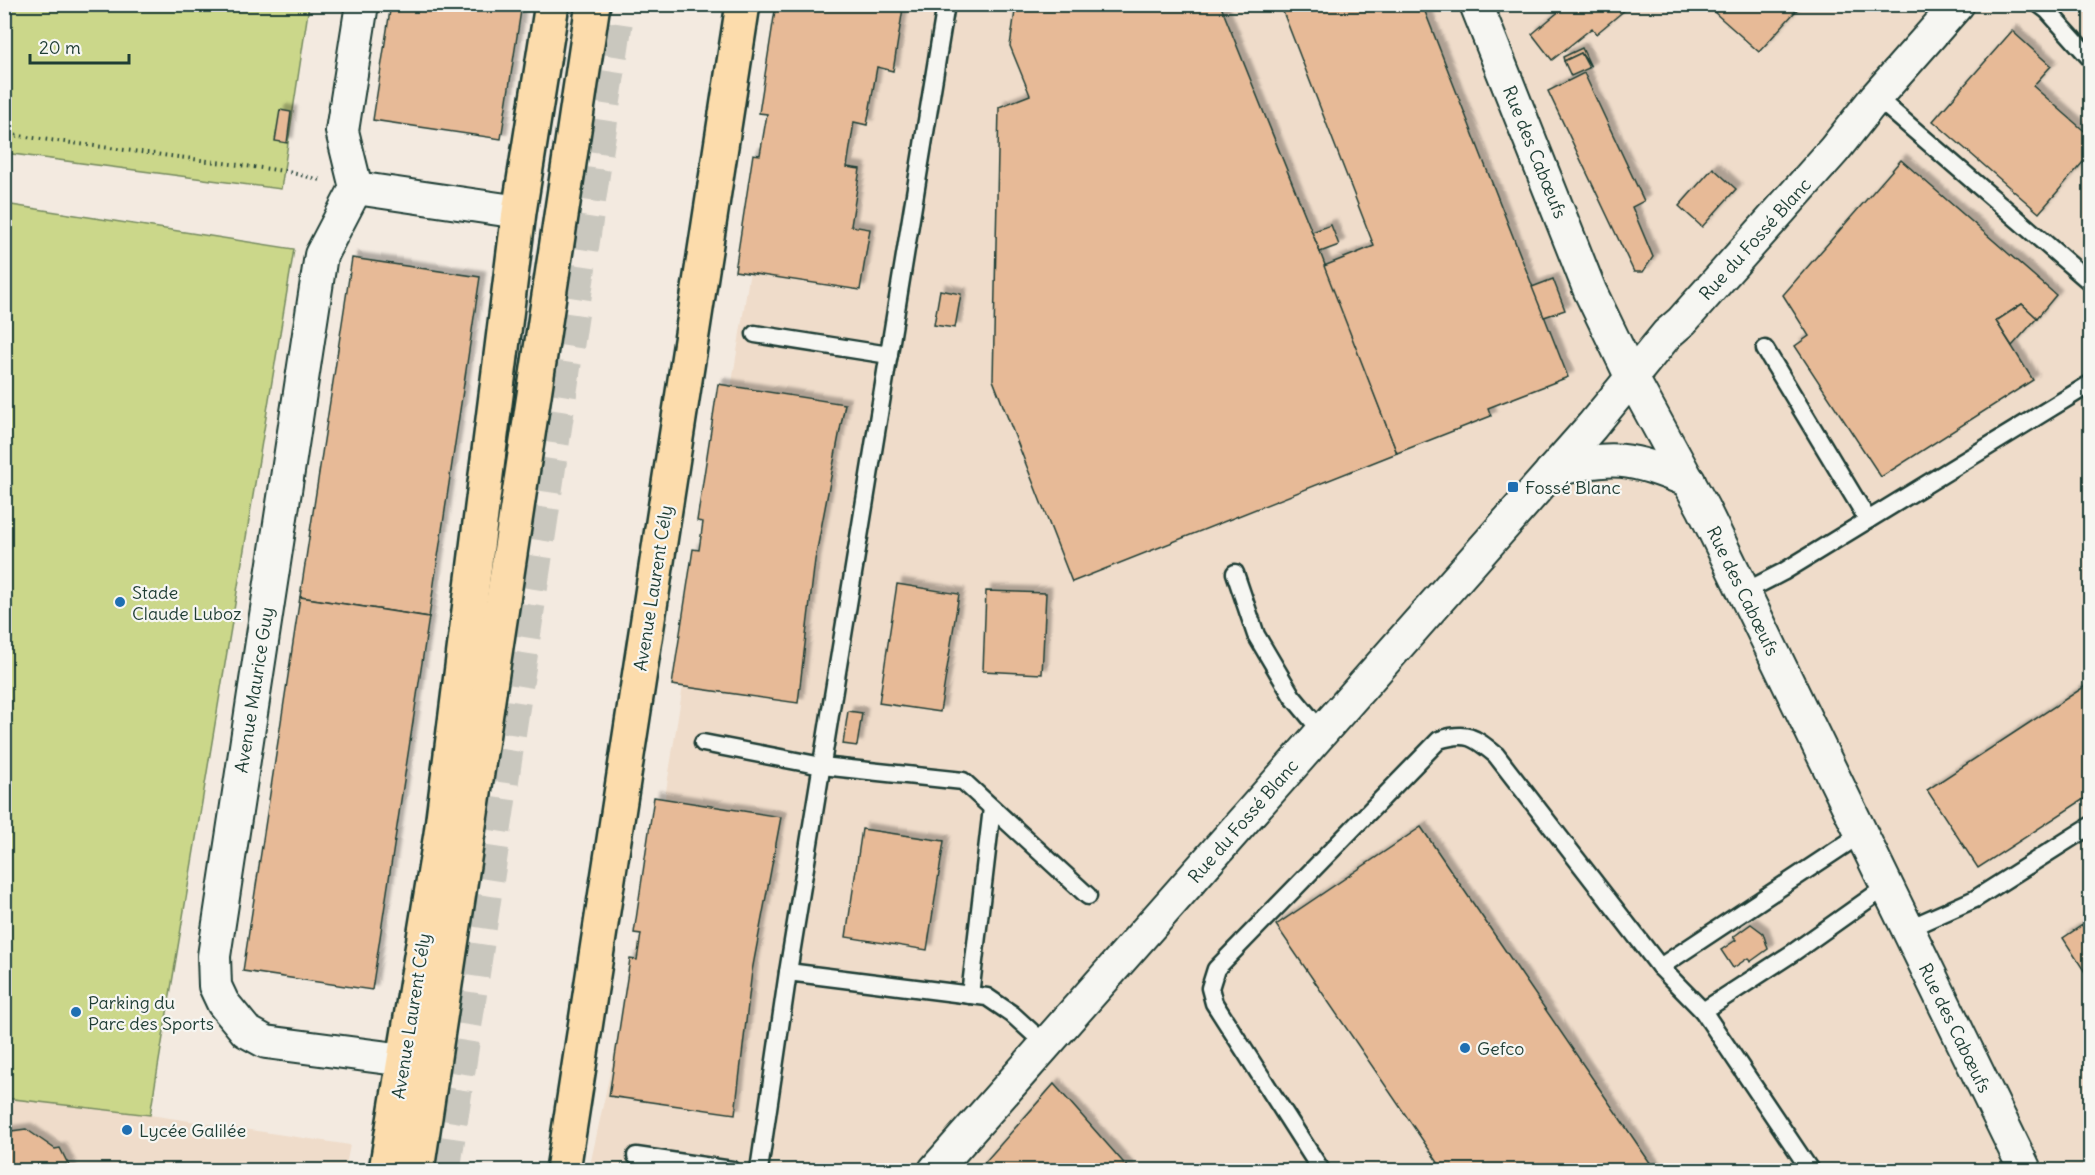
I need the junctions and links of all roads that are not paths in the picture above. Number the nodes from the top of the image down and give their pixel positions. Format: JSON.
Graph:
{"nodes":[{"id":1,"x":362,"y":4,"type":"edge"},
{"id":2,"x":552,"y":4,"type":"edge"},
{"id":3,"x":593,"y":4,"type":"edge"},
{"id":4,"x":743,"y":4,"type":"edge"},
{"id":5,"x":946,"y":4,"type":"edge"},
{"id":6,"x":1476,"y":4,"type":"edge"},
{"id":7,"x":1958,"y":4,"type":"edge"},
{"id":8,"x":2039,"y":4,"type":"edge"},
{"id":9,"x":2091,"y":58,"type":"edge"},
{"id":10,"x":1876,"y":97,"type":"junction"},
{"id":11,"x":356,"y":188,"type":"junction"},
{"id":12,"x":519,"y":212,"type":"junction"},
{"id":13,"x":2091,"y":282,"type":"edge"},
{"id":14,"x":755,"y":334,"type":"dead end"},
{"id":15,"x":1765,"y":349,"type":"dead end"},
{"id":16,"x":889,"y":355,"type":"junction"},
{"id":17,"x":1631,"y":376,"type":"junction"},
{"id":18,"x":2091,"y":384,"type":"edge"},
{"id":19,"x":1551,"y":472,"type":"junction"},
{"id":20,"x":1689,"y":481,"type":"junction"},
{"id":21,"x":1868,"y":520,"type":"junction"},
{"id":22,"x":1234,"y":573,"type":"dead end"},
{"id":23,"x":1744,"y":592,"type":"junction"},
{"id":24,"x":1322,"y":732,"type":"junction"},
{"id":25,"x":703,"y":743,"type":"dead end"},
{"id":26,"x":822,"y":766,"type":"junction"},
{"id":27,"x":992,"y":808,"type":"junction"},
{"id":28,"x":2091,"y":826,"type":"edge"},
{"id":29,"x":1861,"y":834,"type":"junction"},
{"id":30,"x":1887,"y":886,"type":"junction"},
{"id":31,"x":1088,"y":896,"type":"dead end"},
{"id":32,"x":1907,"y":929,"type":"junction"},
{"id":33,"x":1660,"y":966,"type":"junction"},
{"id":34,"x":788,"y":972,"type":"junction"},
{"id":35,"x":970,"y":995,"type":"junction"},
{"id":36,"x":1703,"y":1011,"type":"junction"},
{"id":37,"x":1046,"y":1045,"type":"junction"},
{"id":38,"x":404,"y":1060,"type":"junction"},
{"id":39,"x":636,"y":1156,"type":"dead end"},
{"id":40,"x":386,"y":1170,"type":"edge"},
{"id":41,"x":417,"y":1170,"type":"edge"},
{"id":42,"x":563,"y":1170,"type":"edge"},
{"id":43,"x":732,"y":1170,"type":"edge"},
{"id":44,"x":759,"y":1170,"type":"edge"},
{"id":45,"x":935,"y":1170,"type":"edge"},
{"id":46,"x":1321,"y":1170,"type":"edge"},
{"id":47,"x":1810,"y":1170,"type":"edge"},
{"id":48,"x":2025,"y":1170,"type":"edge"}],
"edges":[{"from":1,"to":11,"type":"street"},
{"from":2,"to":12,"type":"main road","name":"Avenue Laurent Cély"},
{"from":3,"to":41,"type":"main road"},
{"from":4,"to":42,"type":"main road","name":"Avenue Laurent Cély"},
{"from":5,"to":16,"type":"lane"},
{"from":6,"to":17,"type":"street","name":"Rue des Cabœufs"},
{"from":7,"to":10,"type":"street","name":"Rue du Fossé Blanc"},
{"from":8,"to":9,"type":"lane"},
{"from":10,"to":13,"type":"lane"},
{"from":10,"to":17,"type":"street","name":"Rue du Fossé Blanc"},
{"from":11,"to":12,"type":"street"},
{"from":11,"to":38,"type":"street","name":"Avenue Maurice Guy"},
{"from":12,"to":38,"type":"main road","name":"Avenue Laurent Cély"},
{"from":14,"to":16,"type":"lane"},
{"from":15,"to":21,"type":"lane"},
{"from":16,"to":26,"type":"lane"},
{"from":17,"to":19,"type":"street","name":"Rue du Fossé Blanc"},
{"from":17,"to":20,"type":"street","name":"Rue des Cabœufs"},
{"from":18,"to":21,"type":"lane"},
{"from":19,"to":20,"type":"street"},
{"from":19,"to":24,"type":"street","name":"Rue du Fossé Blanc"},
{"from":20,"to":23,"type":"street","name":"Rue des Cabœufs"},
{"from":21,"to":23,"type":"lane"},
{"from":22,"to":24,"type":"lane"},
{"from":23,"to":29,"type":"street","name":"Rue des Cabœufs"},
{"from":24,"to":37,"type":"street","name":"Rue du Fossé Blanc"},
{"from":25,"to":26,"type":"lane"},
{"from":26,"to":27,"type":"lane"},
{"from":26,"to":34,"type":"lane"},
{"from":27,"to":31,"type":"lane"},
{"from":27,"to":35,"type":"lane"},
{"from":28,"to":32,"type":"lane"},
{"from":29,"to":30,"type":"street","name":"Rue des Cabœufs"},
{"from":29,"to":33,"type":"lane"},
{"from":30,"to":32,"type":"street","name":"Rue des Cabœufs"},
{"from":30,"to":36,"type":"lane"},
{"from":32,"to":48,"type":"street","name":"Rue des Cabœufs"},
{"from":33,"to":36,"type":"lane"},
{"from":33,"to":46,"type":"lane"},
{"from":34,"to":35,"type":"lane"},
{"from":34,"to":44,"type":"lane"},
{"from":35,"to":37,"type":"lane"},
{"from":36,"to":47,"type":"lane"},
{"from":37,"to":45,"type":"street","name":"Rue du Fossé Blanc"},
{"from":38,"to":40,"type":"main road","name":"Avenue Laurent Cély"},
{"from":39,"to":43,"type":"lane"}]}
